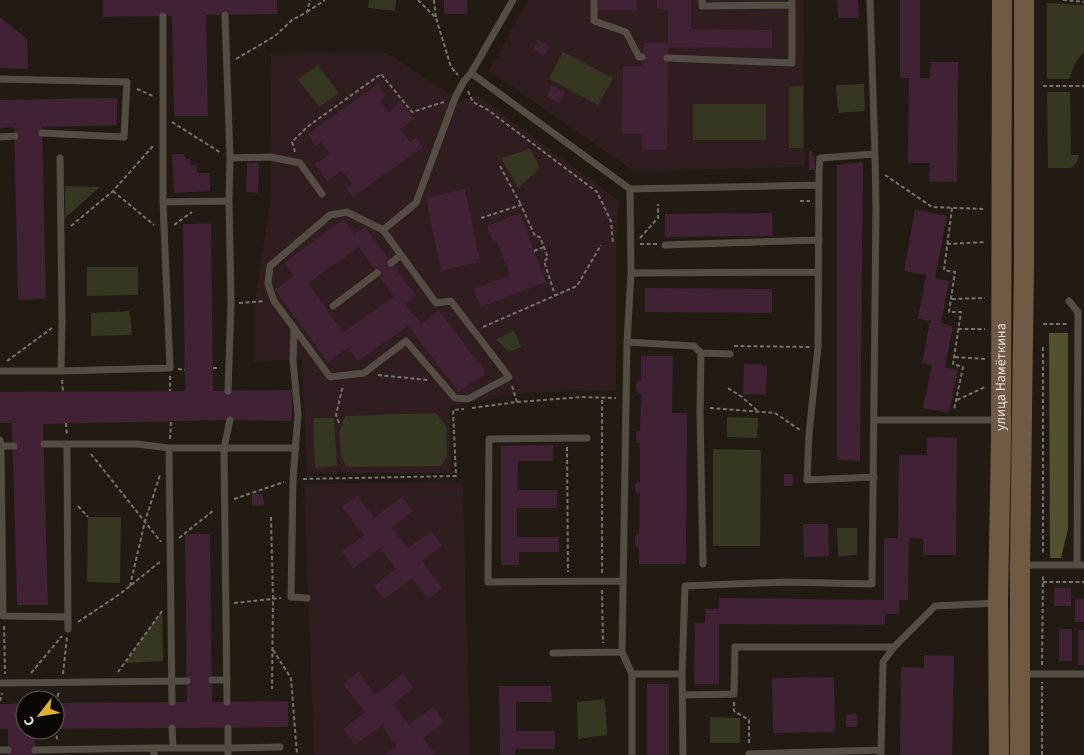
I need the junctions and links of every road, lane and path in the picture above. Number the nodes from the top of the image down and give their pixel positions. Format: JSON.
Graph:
{"nodes":[{"id":1,"x":310,"y":0,"type":"edge"},
{"id":2,"x":325,"y":0,"type":"edge"},
{"id":3,"x":418,"y":0,"type":"edge"},
{"id":4,"x":434,"y":0,"type":"edge"},
{"id":5,"x":513,"y":0,"type":"edge"},
{"id":6,"x":594,"y":0,"type":"edge"},
{"id":7,"x":702,"y":0,"type":"edge"},
{"id":8,"x":870,"y":0,"type":"edge"},
{"id":9,"x":1002,"y":0,"type":"edge"},
{"id":10,"x":1024,"y":0,"type":"edge"},
{"id":11,"x":1063,"y":0,"type":"edge"},
{"id":12,"x":1084,"y":2,"type":"edge"},
{"id":13,"x":792,"y":3,"type":"edge"},
{"id":14,"x":307,"y":12,"type":"junction"},
{"id":15,"x":225,"y":14,"type":"dead end"},
{"id":16,"x":163,"y":16,"type":"dead end"},
{"id":17,"x":436,"y":18,"type":"junction"},
{"id":18,"x":642,"y":57,"type":"dead end"},
{"id":19,"x":668,"y":58,"type":"dead end"},
{"id":20,"x":227,"y":64,"type":"junction"},
{"id":21,"x":471,"y":73,"type":"junction"},
{"id":22,"x":0,"y":79,"type":"edge"},
{"id":23,"x":464,"y":81,"type":"junction"},
{"id":24,"x":1043,"y":86,"type":"dead end"},
{"id":25,"x":1084,"y":86,"type":"edge"},
{"id":26,"x":136,"y":89,"type":"dead end"},
{"id":27,"x":455,"y":98,"type":"junction"},
{"id":28,"x":163,"y":100,"type":"junction"},
{"id":29,"x":473,"y":102,"type":"dead end"},
{"id":30,"x":42,"y":133,"type":"dead end"},
{"id":31,"x":163,"y":135,"type":"junction"},
{"id":32,"x":15,"y":136,"type":"dead end"},
{"id":33,"x":0,"y":137,"type":"edge"},
{"id":34,"x":875,"y":154,"type":"junction"},
{"id":35,"x":60,"y":158,"type":"dead end"},
{"id":36,"x":230,"y":158,"type":"junction"},
{"id":37,"x":300,"y":163,"type":"junction"},
{"id":38,"x":500,"y":166,"type":"dead end"},
{"id":39,"x":875,"y":168,"type":"junction"},
{"id":40,"x":819,"y":185,"type":"junction"},
{"id":41,"x":630,"y":189,"type":"junction"},
{"id":42,"x":113,"y":191,"type":"junction"},
{"id":43,"x":322,"y":194,"type":"dead end"},
{"id":44,"x":206,"y":201,"type":"junction"},
{"id":45,"x":229,"y":201,"type":"junction"},
{"id":46,"x":164,"y":202,"type":"junction"},
{"id":47,"x":658,"y":204,"type":"dead end"},
{"id":48,"x":521,"y":205,"type":"junction"},
{"id":49,"x":952,"y":208,"type":"junction"},
{"id":50,"x":986,"y":209,"type":"dead end"},
{"id":51,"x":481,"y":218,"type":"dead end"},
{"id":52,"x":383,"y":230,"type":"junction"},
{"id":53,"x":164,"y":233,"type":"junction"},
{"id":54,"x":61,"y":235,"type":"junction"},
{"id":55,"x":819,"y":240,"type":"junction"},
{"id":56,"x":986,"y":242,"type":"dead end"},
{"id":57,"x":612,"y":244,"type":"dead end"},
{"id":58,"x":947,"y":244,"type":"junction"},
{"id":59,"x":601,"y":245,"type":"dead end"},
{"id":60,"x":665,"y":245,"type":"joint"},
{"id":61,"x":544,"y":247,"type":"junction"},
{"id":62,"x":534,"y":251,"type":"dead end"},
{"id":63,"x":401,"y":255,"type":"junction"},
{"id":64,"x":391,"y":263,"type":"dead end"},
{"id":65,"x":818,"y":272,"type":"junction"},
{"id":66,"x":377,"y":273,"type":"dead end"},
{"id":67,"x":630,"y":273,"type":"junction"},
{"id":68,"x":555,"y":295,"type":"junction"},
{"id":69,"x":987,"y":298,"type":"dead end"},
{"id":70,"x":951,"y":299,"type":"junction"},
{"id":71,"x":274,"y":301,"type":"junction"},
{"id":72,"x":1069,"y":301,"type":"dead end"},
{"id":73,"x":231,"y":303,"type":"junction"},
{"id":74,"x":333,"y":306,"type":"dead end"},
{"id":75,"x":62,"y":321,"type":"junction"},
{"id":76,"x":1043,"y":324,"type":"dead end"},
{"id":77,"x":1078,"y":324,"type":"junction"},
{"id":78,"x":294,"y":328,"type":"junction"},
{"id":79,"x":958,"y":329,"type":"junction"},
{"id":80,"x":988,"y":329,"type":"dead end"},
{"id":81,"x":474,"y":331,"type":"junction"},
{"id":82,"x":627,"y":342,"type":"junction"},
{"id":83,"x":735,"y":346,"type":"dead end"},
{"id":84,"x":818,"y":347,"type":"junction"},
{"id":85,"x":1043,"y":347,"type":"dead end"},
{"id":86,"x":701,"y":353,"type":"junction"},
{"id":87,"x":730,"y":354,"type":"dead end"},
{"id":88,"x":954,"y":356,"type":"junction"},
{"id":89,"x":987,"y":359,"type":"dead end"},
{"id":90,"x":8,"y":361,"type":"dead end"},
{"id":91,"x":170,"y":368,"type":"junction"},
{"id":92,"x":61,"y":370,"type":"junction"},
{"id":93,"x":0,"y":371,"type":"edge"},
{"id":94,"x":364,"y":373,"type":"junction"},
{"id":95,"x":345,"y":375,"type":"junction"},
{"id":96,"x":509,"y":377,"type":"junction"},
{"id":97,"x":440,"y":382,"type":"junction"},
{"id":98,"x":987,"y":386,"type":"dead end"},
{"id":99,"x":728,"y":388,"type":"dead end"},
{"id":100,"x":170,"y":391,"type":"dead end"},
{"id":101,"x":228,"y":391,"type":"dead end"},
{"id":102,"x":602,"y":398,"type":"junction"},
{"id":103,"x":626,"y":400,"type":"junction"},
{"id":104,"x":956,"y":401,"type":"junction"},
{"id":105,"x":517,"y":402,"type":"junction"},
{"id":106,"x":716,"y":409,"type":"dead end"},
{"id":107,"x":759,"y":412,"type":"junction"},
{"id":108,"x":230,"y":420,"type":"dead end"},
{"id":109,"x":874,"y":420,"type":"junction"},
{"id":110,"x":952,"y":420,"type":"junction"},
{"id":111,"x":1001,"y":420,"type":"junction"},
{"id":112,"x":171,"y":421,"type":"dead end"},
{"id":113,"x":339,"y":423,"type":"dead end"},
{"id":114,"x":809,"y":434,"type":"junction"},
{"id":115,"x":587,"y":438,"type":"dead end"},
{"id":116,"x":567,"y":439,"type":"junction"},
{"id":117,"x":0,"y":444,"type":"edge"},
{"id":118,"x":44,"y":444,"type":"dead end"},
{"id":119,"x":68,"y":444,"type":"junction"},
{"id":120,"x":83,"y":444,"type":"junction"},
{"id":121,"x":14,"y":446,"type":"dead end"},
{"id":122,"x":169,"y":448,"type":"junction"},
{"id":123,"x":224,"y":448,"type":"junction"},
{"id":124,"x":296,"y":448,"type":"junction"},
{"id":125,"x":160,"y":475,"type":"dead end"},
{"id":126,"x":874,"y":477,"type":"junction"},
{"id":127,"x":293,"y":479,"type":"junction"},
{"id":128,"x":68,"y":496,"type":"junction"},
{"id":129,"x":225,"y":502,"type":"junction"},
{"id":130,"x":88,"y":517,"type":"dead end"},
{"id":131,"x":271,"y":517,"type":"dead end"},
{"id":132,"x":145,"y":521,"type":"junction"},
{"id":133,"x":170,"y":550,"type":"junction"},
{"id":134,"x":703,"y":564,"type":"dead end"},
{"id":135,"x":1020,"y":565,"type":"junction"},
{"id":136,"x":1043,"y":565,"type":"junction"},
{"id":137,"x":1080,"y":565,"type":"edge"},
{"id":138,"x":623,"y":581,"type":"junction"},
{"id":139,"x":568,"y":582,"type":"junction"},
{"id":140,"x":602,"y":582,"type":"junction"},
{"id":141,"x":1043,"y":582,"type":"junction"},
{"id":142,"x":1084,"y":582,"type":"edge"},
{"id":143,"x":130,"y":586,"type":"junction"},
{"id":144,"x":291,"y":597,"type":"junction"},
{"id":145,"x":171,"y":598,"type":"junction"},
{"id":146,"x":307,"y":598,"type":"dead end"},
{"id":147,"x":273,"y":599,"type":"junction"},
{"id":148,"x":226,"y":603,"type":"junction"},
{"id":149,"x":998,"y":603,"type":"junction"},
{"id":150,"x":3,"y":616,"type":"junction"},
{"id":151,"x":68,"y":617,"type":"junction"},
{"id":152,"x":68,"y":628,"type":"junction"},
{"id":153,"x":894,"y":647,"type":"junction"},
{"id":154,"x":272,"y":650,"type":"junction"},
{"id":155,"x":554,"y":652,"type":"dead end"},
{"id":156,"x":603,"y":652,"type":"junction"},
{"id":157,"x":622,"y":652,"type":"junction"},
{"id":158,"x":632,"y":674,"type":"junction"},
{"id":159,"x":682,"y":674,"type":"junction"},
{"id":160,"x":1021,"y":674,"type":"junction"},
{"id":161,"x":1042,"y":674,"type":"junction"},
{"id":162,"x":1084,"y":674,"type":"edge"},
{"id":163,"x":186,"y":680,"type":"dead end"},
{"id":164,"x":212,"y":680,"type":"dead end"},
{"id":165,"x":227,"y":680,"type":"junction"},
{"id":166,"x":110,"y":681,"type":"junction"},
{"id":167,"x":172,"y":681,"type":"junction"},
{"id":168,"x":2,"y":682,"type":"edge"},
{"id":169,"x":24,"y":682,"type":"junction"},
{"id":170,"x":62,"y":682,"type":"junction"},
{"id":171,"x":272,"y":689,"type":"dead end"},
{"id":172,"x":683,"y":695,"type":"junction"},
{"id":173,"x":172,"y":702,"type":"dead end"},
{"id":174,"x":227,"y":702,"type":"dead end"},
{"id":175,"x":734,"y":712,"type":"dead end"},
{"id":176,"x":172,"y":728,"type":"dead end"},
{"id":177,"x":228,"y":728,"type":"dead end"},
{"id":178,"x":280,"y":747,"type":"dead end"},
{"id":179,"x":173,"y":748,"type":"junction"},
{"id":180,"x":0,"y":750,"type":"edge"},
{"id":181,"x":8,"y":750,"type":"dead end"},
{"id":182,"x":35,"y":750,"type":"dead end"},
{"id":183,"x":228,"y":751,"type":"edge"},
{"id":184,"x":57,"y":752,"type":"edge"},
{"id":185,"x":154,"y":752,"type":"edge"},
{"id":186,"x":881,"y":753,"type":"edge"},
{"id":187,"x":749,"y":754,"type":"joint"},
{"id":188,"x":297,"y":755,"type":"edge"},
{"id":189,"x":632,"y":755,"type":"edge"},
{"id":190,"x":683,"y":755,"type":"edge"},
{"id":191,"x":999,"y":755,"type":"edge"},
{"id":192,"x":1020,"y":755,"type":"edge"},
{"id":193,"x":1042,"y":755,"type":"edge"}],
"edges":[{"from":1,"to":14,"type":"path"},
{"from":2,"to":14,"type":"path"},
{"from":3,"to":17,"type":"path"},
{"from":4,"to":17,"type":"path"},
{"from":5,"to":21,"type":"lane"},
{"from":6,"to":18,"type":"lane"},
{"from":7,"to":13,"type":"lane"},
{"from":8,"to":34,"type":"lane"},
{"from":9,"to":111,"type":"main road","name":"улица Намёткина"},
{"from":10,"to":135,"type":"main road","name":"улица Намёткина"},
{"from":11,"to":12,"type":"path"},
{"from":13,"to":19,"type":"lane"},
{"from":14,"to":20,"type":"path"},
{"from":15,"to":20,"type":"lane"},
{"from":16,"to":28,"type":"lane"},
{"from":17,"to":23,"type":"path"},
{"from":20,"to":36,"type":"lane"},
{"from":21,"to":23,"type":"lane"},
{"from":21,"to":41,"type":"lane"},
{"from":22,"to":30,"type":"lane"},
{"from":23,"to":27,"type":"lane"},
{"from":24,"to":25,"type":"path"},
{"from":26,"to":28,"type":"path"},
{"from":27,"to":37,"type":"path"},
{"from":27,"to":52,"type":"lane"},
{"from":28,"to":31,"type":"lane"},
{"from":28,"to":36,"type":"path"},
{"from":29,"to":57,"type":"path"},
{"from":31,"to":42,"type":"path"},
{"from":31,"to":46,"type":"lane"},
{"from":32,"to":33,"type":"lane"},
{"from":34,"to":39,"type":"lane"},
{"from":34,"to":40,"type":"lane"},
{"from":35,"to":54,"type":"lane"},
{"from":36,"to":37,"type":"lane"},
{"from":36,"to":45,"type":"lane"},
{"from":37,"to":43,"type":"lane"},
{"from":38,"to":48,"type":"path"},
{"from":39,"to":49,"type":"path"},
{"from":39,"to":109,"type":"lane"},
{"from":40,"to":41,"type":"lane"},
{"from":40,"to":55,"type":"lane"},
{"from":41,"to":67,"type":"lane"},
{"from":42,"to":53,"type":"path"},
{"from":42,"to":54,"type":"path"},
{"from":44,"to":45,"type":"lane"},
{"from":44,"to":46,"type":"lane"},
{"from":44,"to":53,"type":"path"},
{"from":45,"to":73,"type":"lane"},
{"from":46,"to":53,"type":"lane"},
{"from":47,"to":60,"type":"path"},
{"from":48,"to":51,"type":"path"},
{"from":48,"to":61,"type":"path"},
{"from":49,"to":50,"type":"path"},
{"from":49,"to":58,"type":"path"},
{"from":52,"to":63,"type":"lane"},
{"from":52,"to":71,"type":"lane"},
{"from":53,"to":91,"type":"lane"},
{"from":54,"to":75,"type":"lane"},
{"from":55,"to":60,"type":"lane"},
{"from":55,"to":65,"type":"lane"},
{"from":56,"to":58,"type":"path"},
{"from":58,"to":70,"type":"path"},
{"from":59,"to":68,"type":"path"},
{"from":61,"to":62,"type":"path"},
{"from":61,"to":68,"type":"path"},
{"from":63,"to":64,"type":"lane"},
{"from":63,"to":81,"type":"lane"},
{"from":65,"to":67,"type":"lane"},
{"from":65,"to":84,"type":"lane"},
{"from":66,"to":74,"type":"lane"},
{"from":67,"to":82,"type":"lane"},
{"from":68,"to":81,"type":"path"},
{"from":69,"to":70,"type":"path"},
{"from":70,"to":79,"type":"path"},
{"from":71,"to":73,"type":"path"},
{"from":71,"to":78,"type":"lane"},
{"from":72,"to":77,"type":"lane"},
{"from":73,"to":101,"type":"lane"},
{"from":75,"to":90,"type":"path"},
{"from":75,"to":92,"type":"lane"},
{"from":76,"to":77,"type":"path"},
{"from":77,"to":137,"type":"lane"},
{"from":78,"to":95,"type":"lane"},
{"from":78,"to":124,"type":"lane"},
{"from":79,"to":80,"type":"path"},
{"from":79,"to":88,"type":"path"},
{"from":81,"to":96,"type":"lane"},
{"from":82,"to":86,"type":"lane"},
{"from":82,"to":103,"type":"lane"},
{"from":83,"to":84,"type":"path"},
{"from":84,"to":114,"type":"lane"},
{"from":85,"to":136,"type":"path"},
{"from":86,"to":87,"type":"lane"},
{"from":86,"to":134,"type":"lane"},
{"from":88,"to":89,"type":"path"},
{"from":88,"to":104,"type":"path"},
{"from":91,"to":92,"type":"lane"},
{"from":91,"to":100,"type":"path"},
{"from":92,"to":93,"type":"lane"},
{"from":94,"to":95,"type":"lane"},
{"from":94,"to":97,"type":"path"},
{"from":94,"to":97,"type":"lane"},
{"from":95,"to":113,"type":"path"},
{"from":96,"to":97,"type":"lane"},
{"from":96,"to":105,"type":"path"},
{"from":98,"to":104,"type":"path"},
{"from":99,"to":107,"type":"path"},
{"from":102,"to":103,"type":"path"},
{"from":102,"to":105,"type":"path"},
{"from":102,"to":140,"type":"path"},
{"from":103,"to":138,"type":"lane"},
{"from":104,"to":110,"type":"path"},
{"from":105,"to":127,"type":"path"},
{"from":106,"to":107,"type":"path"},
{"from":107,"to":114,"type":"path"},
{"from":108,"to":123,"type":"lane"},
{"from":109,"to":110,"type":"lane"},
{"from":109,"to":126,"type":"lane"},
{"from":110,"to":111,"type":"lane"},
{"from":111,"to":149,"type":"main road","name":"улица Намёткина"},
{"from":112,"to":122,"type":"path"},
{"from":114,"to":126,"type":"lane"},
{"from":115,"to":116,"type":"lane"},
{"from":116,"to":139,"type":"path"},
{"from":116,"to":139,"type":"lane"},
{"from":117,"to":121,"type":"lane"},
{"from":117,"to":150,"type":"lane"},
{"from":118,"to":119,"type":"lane"},
{"from":119,"to":120,"type":"lane"},
{"from":119,"to":128,"type":"lane"},
{"from":120,"to":122,"type":"lane"},
{"from":120,"to":132,"type":"path"},
{"from":122,"to":123,"type":"lane"},
{"from":122,"to":133,"type":"lane"},
{"from":123,"to":124,"type":"lane"},
{"from":123,"to":129,"type":"lane"},
{"from":124,"to":127,"type":"lane"},
{"from":125,"to":132,"type":"path"},
{"from":126,"to":159,"type":"lane"},
{"from":127,"to":129,"type":"path"},
{"from":127,"to":144,"type":"lane"},
{"from":128,"to":130,"type":"path"},
{"from":128,"to":151,"type":"lane"},
{"from":129,"to":133,"type":"path"},
{"from":129,"to":148,"type":"lane"},
{"from":131,"to":147,"type":"path"},
{"from":132,"to":133,"type":"path"},
{"from":132,"to":143,"type":"path"},
{"from":133,"to":143,"type":"path"},
{"from":133,"to":145,"type":"lane"},
{"from":135,"to":136,"type":"lane"},
{"from":135,"to":160,"type":"main road","name":"улица Намёткина"},
{"from":136,"to":137,"type":"lane"},
{"from":136,"to":141,"type":"path"},
{"from":138,"to":140,"type":"lane"},
{"from":138,"to":157,"type":"lane"},
{"from":139,"to":140,"type":"lane"},
{"from":140,"to":156,"type":"path"},
{"from":141,"to":142,"type":"path"},
{"from":141,"to":161,"type":"path"},
{"from":143,"to":152,"type":"path"},
{"from":144,"to":146,"type":"lane"},
{"from":144,"to":147,"type":"path"},
{"from":145,"to":166,"type":"path"},
{"from":145,"to":167,"type":"lane"},
{"from":147,"to":148,"type":"path"},
{"from":147,"to":154,"type":"path"},
{"from":148,"to":165,"type":"lane"},
{"from":149,"to":153,"type":"lane"},
{"from":149,"to":191,"type":"main road","name":"улица Намёткина"},
{"from":150,"to":151,"type":"lane"},
{"from":150,"to":168,"type":"path"},
{"from":151,"to":152,"type":"lane"},
{"from":152,"to":169,"type":"path"},
{"from":152,"to":170,"type":"path"},
{"from":153,"to":172,"type":"lane"},
{"from":153,"to":186,"type":"lane"},
{"from":154,"to":171,"type":"path"},
{"from":154,"to":188,"type":"path"},
{"from":155,"to":156,"type":"lane"},
{"from":156,"to":157,"type":"lane"},
{"from":157,"to":158,"type":"lane"},
{"from":158,"to":159,"type":"lane"},
{"from":158,"to":189,"type":"lane"},
{"from":159,"to":172,"type":"lane"},
{"from":160,"to":161,"type":"lane"},
{"from":160,"to":192,"type":"main road","name":"улица Намёткина"},
{"from":161,"to":162,"type":"lane"},
{"from":161,"to":193,"type":"path"},
{"from":163,"to":167,"type":"lane"},
{"from":164,"to":165,"type":"lane"},
{"from":165,"to":174,"type":"lane"},
{"from":166,"to":167,"type":"lane"},
{"from":166,"to":170,"type":"lane"},
{"from":167,"to":173,"type":"lane"},
{"from":168,"to":169,"type":"lane"},
{"from":169,"to":170,"type":"lane"},
{"from":172,"to":190,"type":"lane"},
{"from":175,"to":187,"type":"path"},
{"from":176,"to":179,"type":"lane"},
{"from":177,"to":183,"type":"lane"},
{"from":178,"to":183,"type":"lane"},
{"from":179,"to":183,"type":"lane"},
{"from":179,"to":185,"type":"lane"},
{"from":180,"to":181,"type":"lane"},
{"from":182,"to":184,"type":"lane"},
{"from":184,"to":185,"type":"lane"},
{"from":186,"to":187,"type":"lane"}]}
